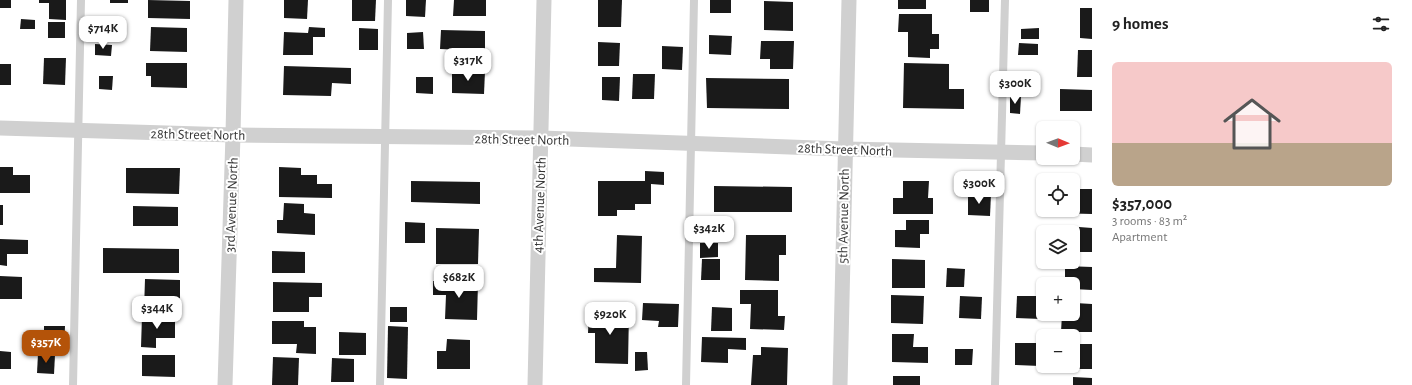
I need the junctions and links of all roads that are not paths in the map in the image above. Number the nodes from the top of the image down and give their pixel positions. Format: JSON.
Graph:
{"nodes":[{"id":1,"x":81,"y":0,"type":"edge"},
{"id":2,"x":236,"y":0,"type":"edge"},
{"id":3,"x":388,"y":0,"type":"edge"},
{"id":4,"x":544,"y":0,"type":"edge"},
{"id":5,"x":694,"y":0,"type":"edge"},
{"id":6,"x":849,"y":0,"type":"edge"},
{"id":7,"x":1005,"y":0,"type":"edge"},
{"id":8,"x":0,"y":128,"type":"edge"},
{"id":9,"x":78,"y":130,"type":"junction"},
{"id":10,"x":233,"y":135,"type":"junction"},
{"id":11,"x":385,"y":137,"type":"junction"},
{"id":12,"x":541,"y":138,"type":"junction"},
{"id":13,"x":690,"y":144,"type":"junction"},
{"id":14,"x":844,"y":149,"type":"junction"},
{"id":15,"x":1002,"y":152,"type":"junction"},
{"id":16,"x":1036,"y":154,"type":"edge"},
{"id":17,"x":1080,"y":154,"type":"edge"},
{"id":18,"x":1092,"y":155,"type":"edge"},
{"id":19,"x":73,"y":385,"type":"edge"},
{"id":20,"x":225,"y":385,"type":"edge"},
{"id":21,"x":380,"y":385,"type":"edge"},
{"id":22,"x":535,"y":385,"type":"edge"},
{"id":23,"x":686,"y":385,"type":"edge"},
{"id":24,"x":840,"y":385,"type":"edge"},
{"id":25,"x":995,"y":385,"type":"edge"}],
"edges":[{"from":1,"to":9,"type":"lane"},
{"from":2,"to":10,"type":"street","name":"3rd Avenue North"},
{"from":3,"to":11,"type":"lane"},
{"from":4,"to":12,"type":"street","name":"4th Avenue North"},
{"from":5,"to":13,"type":"lane"},
{"from":6,"to":14,"type":"street","name":"5th Avenue North"},
{"from":7,"to":15,"type":"lane"},
{"from":8,"to":9,"type":"street","name":"28th Street North"},
{"from":9,"to":10,"type":"street","name":"28th Street North"},
{"from":9,"to":19,"type":"lane"},
{"from":10,"to":11,"type":"street","name":"28th Street North"},
{"from":10,"to":20,"type":"street","name":"3rd Avenue North"},
{"from":11,"to":12,"type":"street","name":"28th Street North"},
{"from":11,"to":21,"type":"lane"},
{"from":12,"to":13,"type":"street","name":"28th Street North"},
{"from":12,"to":22,"type":"street","name":"4th Avenue North"},
{"from":13,"to":14,"type":"street","name":"28th Street North"},
{"from":13,"to":23,"type":"lane"},
{"from":14,"to":15,"type":"street","name":"28th Street North"},
{"from":14,"to":24,"type":"street","name":"5th Avenue North"},
{"from":15,"to":16,"type":"street","name":"28th Street North"},
{"from":15,"to":25,"type":"lane"},
{"from":17,"to":18,"type":"street"}]}
